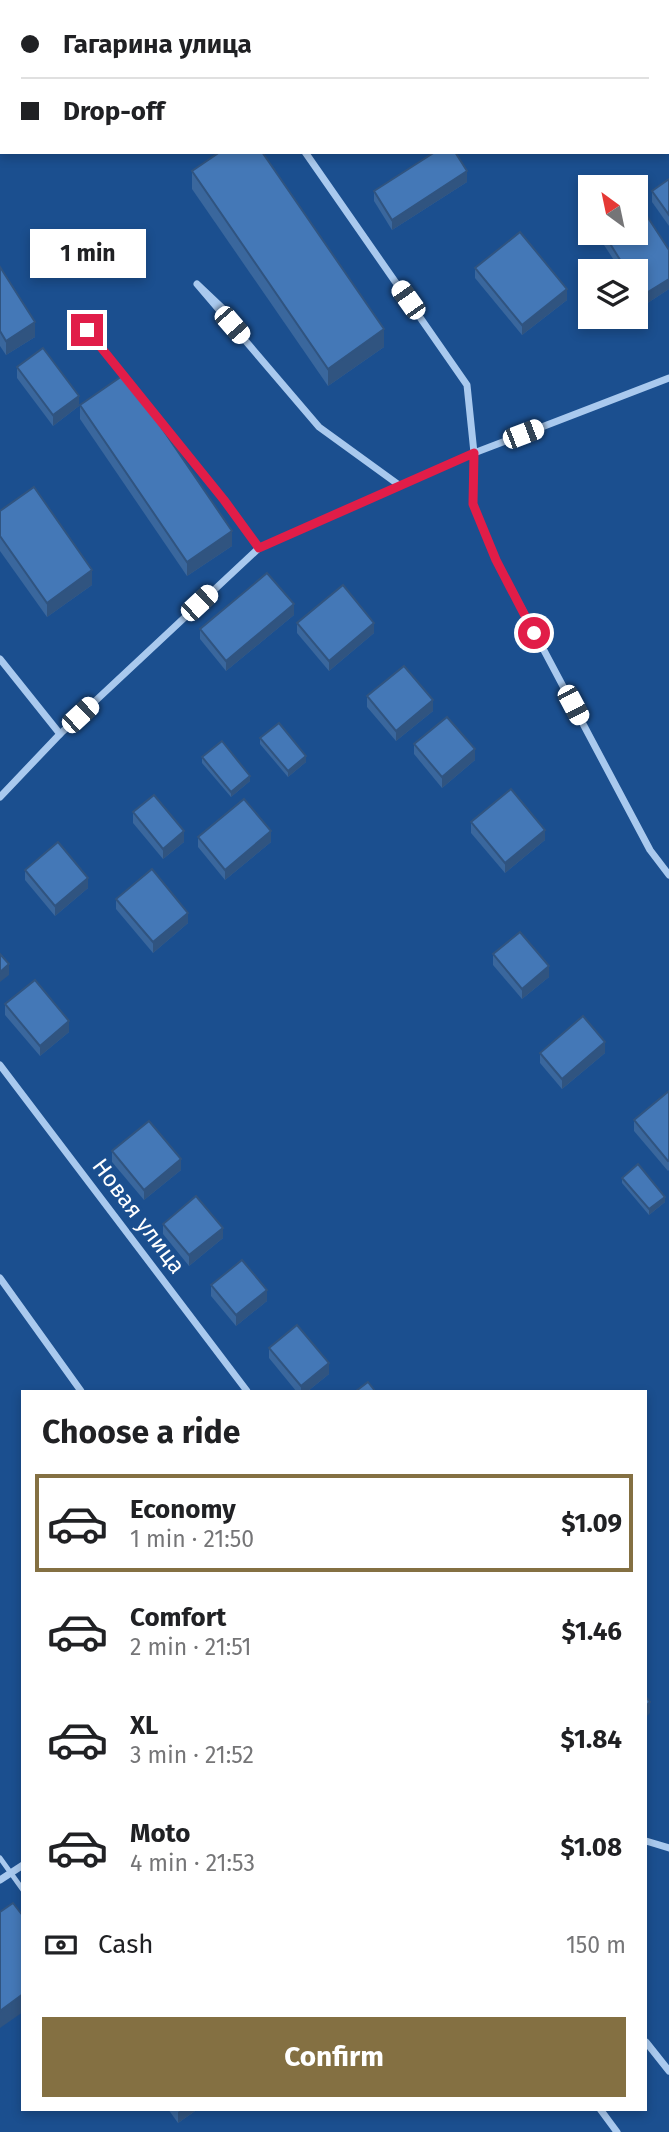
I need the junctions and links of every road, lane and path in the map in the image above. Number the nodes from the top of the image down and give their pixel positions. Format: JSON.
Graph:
{"nodes":[{"id":1,"x":306,"y":154,"type":"edge"},
{"id":2,"x":234,"y":320,"type":"dead end"},
{"id":3,"x":87,"y":330,"type":"dead end"},
{"id":4,"x":669,"y":378,"type":"edge"},
{"id":5,"x":474,"y":453,"type":"junction"},
{"id":6,"x":399,"y":485,"type":"junction"},
{"id":7,"x":259,"y":548,"type":"junction"},
{"id":8,"x":0,"y":659,"type":"edge"},
{"id":9,"x":60,"y":734,"type":"junction"},
{"id":10,"x":0,"y":797,"type":"edge"},
{"id":11,"x":669,"y":875,"type":"edge"},
{"id":12,"x":0,"y":1065,"type":"edge"},
{"id":13,"x":0,"y":1278,"type":"edge"},
{"id":14,"x":80,"y":1390,"type":"edge"},
{"id":15,"x":246,"y":1390,"type":"edge"},
{"id":16,"x":647,"y":1841,"type":"edge"},
{"id":17,"x":669,"y":1848,"type":"edge"},
{"id":18,"x":0,"y":1858,"type":"edge"},
{"id":19,"x":21,"y":1866,"type":"edge"},
{"id":20,"x":11,"y":1873,"type":"junction"},
{"id":21,"x":0,"y":1880,"type":"edge"},
{"id":22,"x":21,"y":1887,"type":"edge"},
{"id":23,"x":647,"y":2043,"type":"edge"},
{"id":24,"x":669,"y":2071,"type":"edge"},
{"id":25,"x":601,"y":2111,"type":"edge"},
{"id":26,"x":617,"y":2132,"type":"edge"}],
"edges":[{"from":1,"to":5,"type":"street"},
{"from":2,"to":6,"type":"street"},
{"from":3,"to":7,"type":"street"},
{"from":4,"to":5,"type":"street"},
{"from":5,"to":6,"type":"street"},
{"from":5,"to":11,"type":"street"},
{"from":6,"to":7,"type":"street"},
{"from":7,"to":9,"type":"street"},
{"from":8,"to":9,"type":"street"},
{"from":9,"to":10,"type":"street"},
{"from":12,"to":15,"type":"street","name":"Новая улица"},
{"from":13,"to":14,"type":"street"},
{"from":16,"to":17,"type":"street"},
{"from":18,"to":20,"type":"lane"},
{"from":19,"to":20,"type":"street"},
{"from":20,"to":21,"type":"street"},
{"from":20,"to":22,"type":"lane"},
{"from":23,"to":24,"type":"street"},
{"from":25,"to":26,"type":"street"}]}
